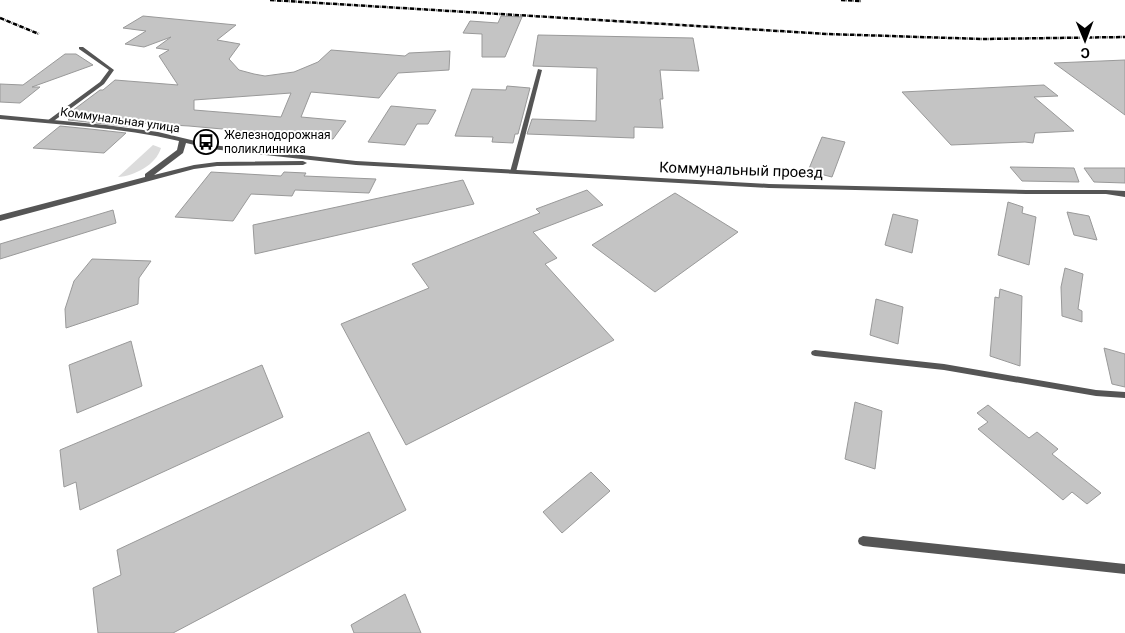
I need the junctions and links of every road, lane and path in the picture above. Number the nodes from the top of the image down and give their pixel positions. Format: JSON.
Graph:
{"nodes":[{"id":1,"x":81,"y":48,"type":"dead end"},
{"id":2,"x":540,"y":70,"type":"dead end"},
{"id":3,"x":0,"y":117,"type":"edge"},
{"id":4,"x":49,"y":122,"type":"junction"},
{"id":5,"x":184,"y":139,"type":"junction"},
{"id":6,"x":356,"y":163,"type":"junction"},
{"id":7,"x":514,"y":172,"type":"junction"},
{"id":8,"x":141,"y":181,"type":"junction"},
{"id":9,"x":1125,"y":194,"type":"edge"},
{"id":10,"x":0,"y":218,"type":"edge"},
{"id":11,"x":816,"y":352,"type":"dead end"},
{"id":12,"x":1125,"y":395,"type":"edge"},
{"id":13,"x":863,"y":541,"type":"dead end"},
{"id":14,"x":1125,"y":569,"type":"edge"}],
"edges":[{"from":1,"to":4,"type":"lane"},
{"from":2,"to":7,"type":"lane"},
{"from":3,"to":4,"type":"street","name":"Коммунальная улица"},
{"from":4,"to":5,"type":"street","name":"Коммунальная улица"},
{"from":5,"to":6,"type":"street","name":"Коммунальная улица"},
{"from":5,"to":8,"type":"street"},
{"from":6,"to":7,"type":"street","name":"Коммунальный проезд"},
{"from":6,"to":8,"type":"street"},
{"from":7,"to":9,"type":"street","name":"Коммунальный проезд"},
{"from":8,"to":10,"type":"street"},
{"from":11,"to":12,"type":"lane"},
{"from":13,"to":14,"type":"lane"}]}
